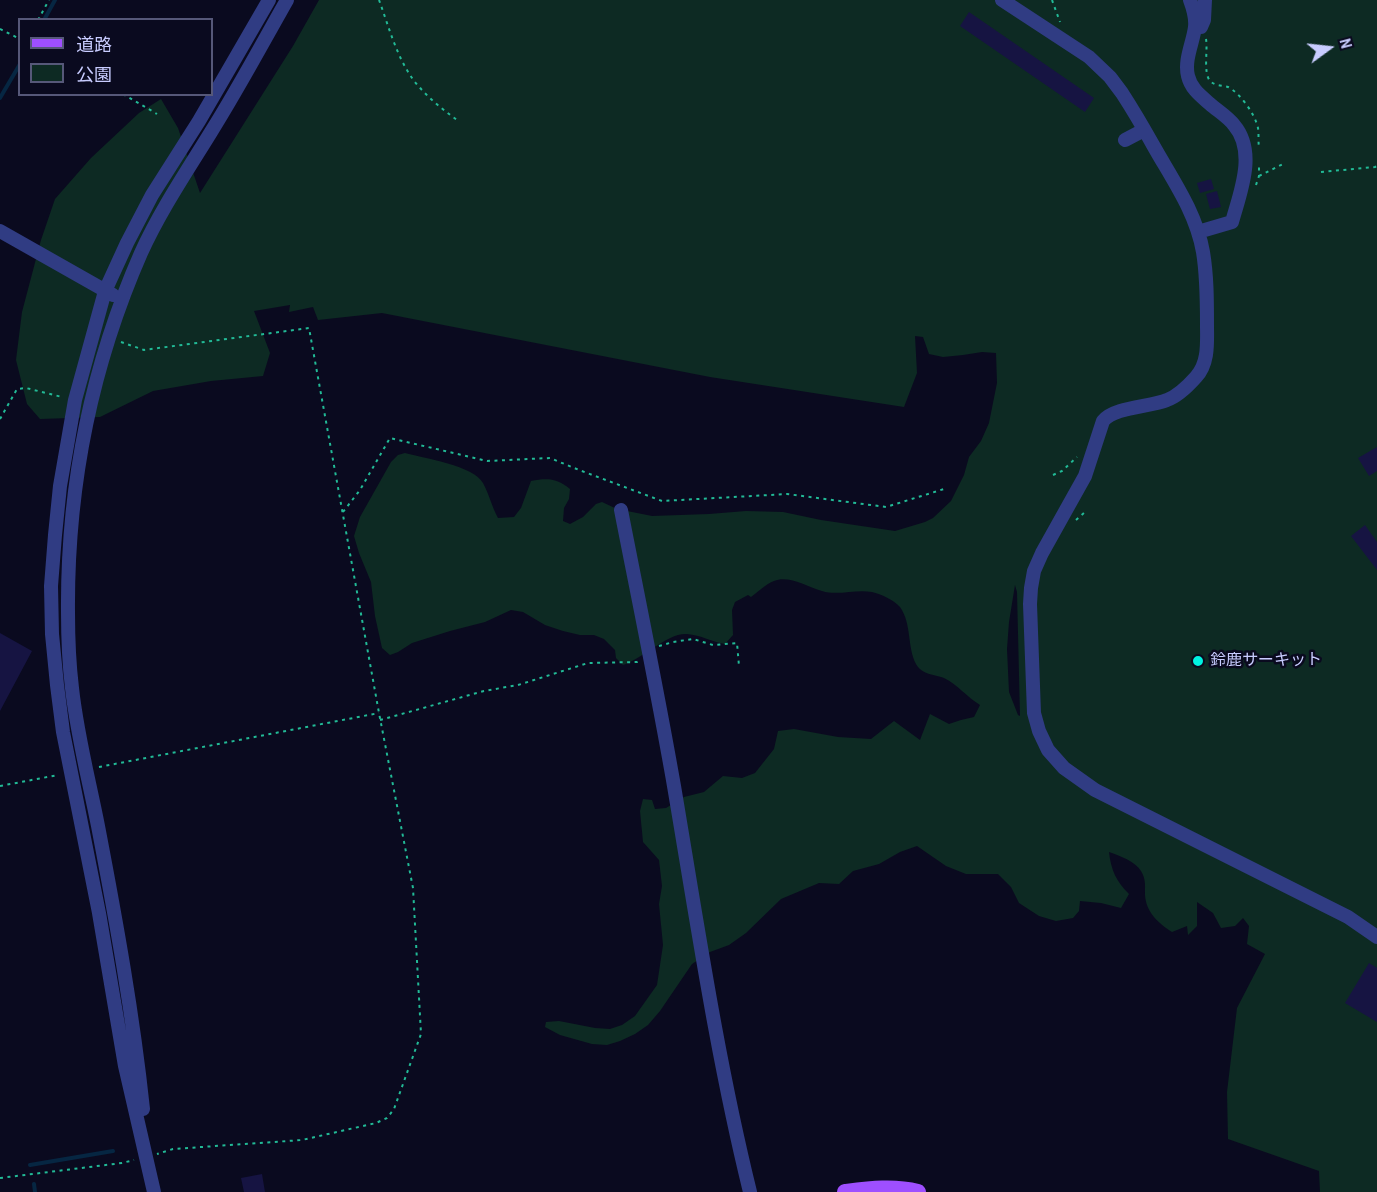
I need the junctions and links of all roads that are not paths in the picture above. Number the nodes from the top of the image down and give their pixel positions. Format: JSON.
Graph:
{"nodes":[{"id":1,"x":269,"y":0,"type":"edge"},
{"id":2,"x":287,"y":0,"type":"edge"},
{"id":3,"x":1002,"y":0,"type":"edge"},
{"id":4,"x":1184,"y":0,"type":"edge"},
{"id":5,"x":1190,"y":0,"type":"edge"},
{"id":6,"x":1205,"y":0,"type":"edge"},
{"id":7,"x":1195,"y":27,"type":"junction"},
{"id":8,"x":1144,"y":130,"type":"junction"},
{"id":9,"x":1125,"y":140,"type":"dead end"},
{"id":10,"x":0,"y":231,"type":"edge"},
{"id":11,"x":1198,"y":232,"type":"junction"},
{"id":12,"x":105,"y":291,"type":"junction"},
{"id":13,"x":123,"y":300,"type":"junction"},
{"id":14,"x":621,"y":510,"type":"dead end"},
{"id":15,"x":1377,"y":937,"type":"edge"},
{"id":16,"x":147,"y":1157,"type":"junction"},
{"id":17,"x":154,"y":1192,"type":"edge"},
{"id":18,"x":750,"y":1192,"type":"edge"},
{"id":19,"x":845,"y":1192,"type":"edge"},
{"id":20,"x":918,"y":1192,"type":"edge"}],
"edges":[{"from":1,"to":12,"type":"street"},
{"from":2,"to":13,"type":"street"},
{"from":3,"to":8,"type":"street"},
{"from":4,"to":7,"type":"street"},
{"from":5,"to":7,"type":"street"},
{"from":6,"to":7,"type":"street"},
{"from":7,"to":11,"type":"street"},
{"from":8,"to":9,"type":"street"},
{"from":8,"to":11,"type":"street"},
{"from":10,"to":12,"type":"street"},
{"from":11,"to":15,"type":"street"},
{"from":12,"to":13,"type":"street"},
{"from":12,"to":16,"type":"street"},
{"from":13,"to":16,"type":"street"},
{"from":14,"to":18,"type":"street"},
{"from":16,"to":17,"type":"street"},
{"from":19,"to":20,"type":"main road"}]}
